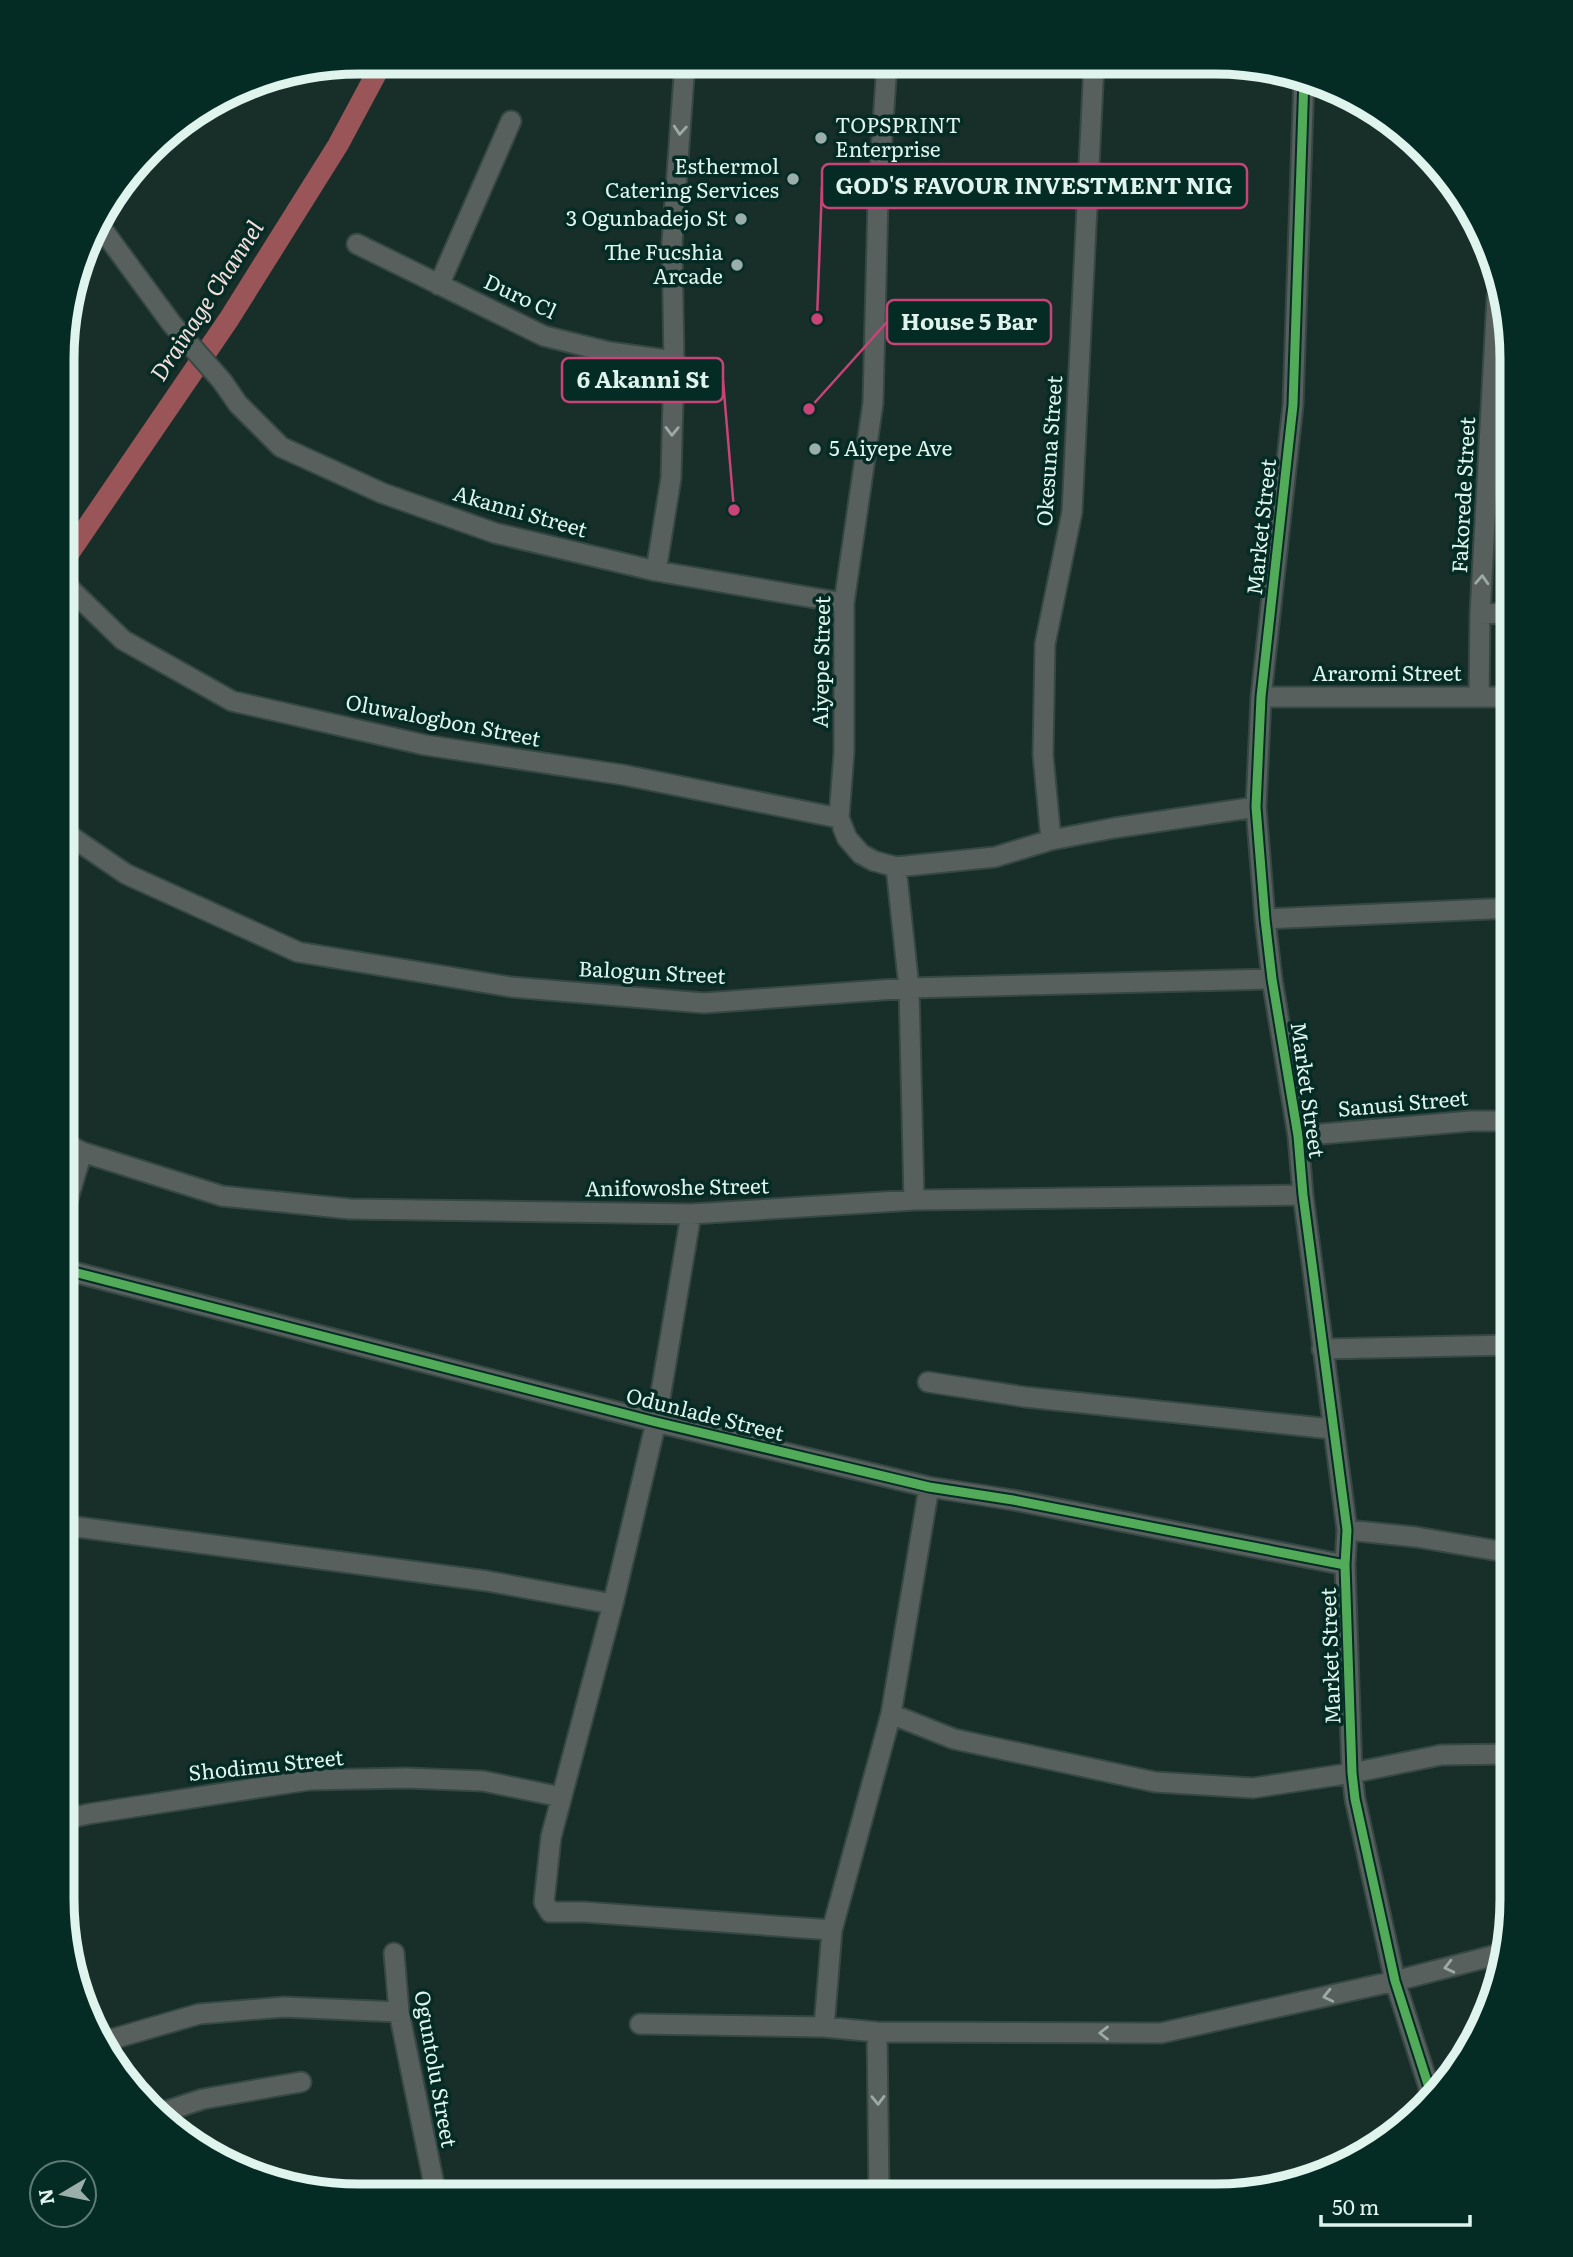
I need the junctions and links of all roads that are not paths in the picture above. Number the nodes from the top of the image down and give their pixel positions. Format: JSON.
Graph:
{"nodes":[{"id":1,"x":684,"y":74,"type":"edge"},
{"id":2,"x":886,"y":74,"type":"edge"},
{"id":3,"x":1093,"y":74,"type":"edge"},
{"id":4,"x":1304,"y":88,"type":"edge"},
{"id":5,"x":511,"y":121,"type":"dead end"},
{"id":6,"x":104,"y":231,"type":"edge"},
{"id":7,"x":357,"y":244,"type":"dead end"},
{"id":8,"x":439,"y":285,"type":"junction"},
{"id":9,"x":1496,"y":315,"type":"edge"},
{"id":10,"x":674,"y":361,"type":"junction"},
{"id":11,"x":656,"y":571,"type":"junction"},
{"id":12,"x":74,"y":593,"type":"edge"},
{"id":13,"x":844,"y":603,"type":"junction"},
{"id":14,"x":1480,"y":614,"type":"junction"},
{"id":15,"x":1500,"y":614,"type":"edge"},
{"id":16,"x":1261,"y":697,"type":"junction"},
{"id":17,"x":1479,"y":697,"type":"junction"},
{"id":18,"x":1500,"y":697,"type":"edge"},
{"id":19,"x":1256,"y":807,"type":"junction"},
{"id":20,"x":839,"y":818,"type":"junction"},
{"id":21,"x":74,"y":839,"type":"edge"},
{"id":22,"x":1051,"y":840,"type":"junction"},
{"id":23,"x":896,"y":867,"type":"junction"},
{"id":24,"x":1500,"y":908,"type":"edge"},
{"id":25,"x":1265,"y":919,"type":"junction"},
{"id":26,"x":1272,"y":979,"type":"junction"},
{"id":27,"x":909,"y":988,"type":"junction"},
{"id":28,"x":1500,"y":1121,"type":"edge"},
{"id":29,"x":1298,"y":1136,"type":"junction"},
{"id":30,"x":74,"y":1148,"type":"edge"},
{"id":31,"x":82,"y":1152,"type":"junction"},
{"id":32,"x":74,"y":1179,"type":"edge"},
{"id":33,"x":1303,"y":1195,"type":"junction"},
{"id":34,"x":914,"y":1200,"type":"junction"},
{"id":35,"x":691,"y":1214,"type":"junction"},
{"id":36,"x":74,"y":1272,"type":"edge"},
{"id":37,"x":1500,"y":1345,"type":"edge"},
{"id":38,"x":1322,"y":1349,"type":"junction"},
{"id":39,"x":928,"y":1382,"type":"dead end"},
{"id":40,"x":656,"y":1422,"type":"junction"},
{"id":41,"x":1332,"y":1429,"type":"junction"},
{"id":42,"x":929,"y":1487,"type":"junction"},
{"id":43,"x":74,"y":1527,"type":"edge"},
{"id":44,"x":1346,"y":1530,"type":"junction"},
{"id":45,"x":1500,"y":1551,"type":"edge"},
{"id":46,"x":1345,"y":1565,"type":"junction"},
{"id":47,"x":613,"y":1604,"type":"junction"},
{"id":48,"x":891,"y":1714,"type":"junction"},
{"id":49,"x":1500,"y":1754,"type":"edge"},
{"id":50,"x":1352,"y":1773,"type":"junction"},
{"id":51,"x":561,"y":1797,"type":"junction"},
{"id":52,"x":74,"y":1817,"type":"edge"},
{"id":53,"x":832,"y":1930,"type":"junction"},
{"id":54,"x":394,"y":1953,"type":"dead end"},
{"id":55,"x":1494,"y":1956,"type":"edge"},
{"id":56,"x":1395,"y":1981,"type":"junction"},
{"id":57,"x":398,"y":2012,"type":"junction"},
{"id":58,"x":640,"y":2024,"type":"dead end"},
{"id":59,"x":824,"y":2027,"type":"junction"},
{"id":60,"x":877,"y":2032,"type":"junction"},
{"id":61,"x":111,"y":2039,"type":"edge"},
{"id":62,"x":301,"y":2082,"type":"dead end"},
{"id":63,"x":1429,"y":2086,"type":"edge"},
{"id":64,"x":168,"y":2110,"type":"edge"},
{"id":65,"x":434,"y":2184,"type":"edge"},
{"id":66,"x":879,"y":2184,"type":"edge"}],
"edges":[{"from":1,"to":10,"type":"street","one_way":true},
{"from":2,"to":13,"type":"street","name":"Aiyepe Street"},
{"from":3,"to":22,"type":"street","name":"Okesuna Street"},
{"from":4,"to":16,"type":"street","name":"Market Street"},
{"from":5,"to":8,"type":"street"},
{"from":6,"to":11,"type":"street","name":"Akanni Street"},
{"from":7,"to":8,"type":"street","name":"Duro Cl"},
{"from":8,"to":10,"type":"street","name":"Duro Cl"},
{"from":14,"to":9,"type":"street","name":"Fakorede Street","one_way":true},
{"from":10,"to":11,"type":"street","one_way":true},
{"from":11,"to":13,"type":"street","name":"Akanni Street"},
{"from":12,"to":20,"type":"street","name":"Oluwalogbon Street"},
{"from":13,"to":20,"type":"street","name":"Aiyepe Street"},
{"from":14,"to":15,"type":"street"},
{"from":14,"to":17,"type":"street","name":"Fakorede Street"},
{"from":16,"to":17,"type":"street","name":"Araromi Street"},
{"from":16,"to":19,"type":"street","name":"Market Street"},
{"from":17,"to":18,"type":"street","name":"Araromi Street"},
{"from":19,"to":22,"type":"street"},
{"from":19,"to":25,"type":"street","name":"Market Street"},
{"from":20,"to":23,"type":"street"},
{"from":21,"to":27,"type":"street","name":"Balogun Street"},
{"from":22,"to":23,"type":"street"},
{"from":23,"to":27,"type":"street"},
{"from":24,"to":25,"type":"street"},
{"from":25,"to":26,"type":"street","name":"Market Street"},
{"from":26,"to":27,"type":"street","name":"Balogun Street"},
{"from":26,"to":29,"type":"street","name":"Market Street"},
{"from":27,"to":34,"type":"street"},
{"from":28,"to":29,"type":"street","name":"Sanusi Street"},
{"from":29,"to":33,"type":"street","name":"Market Street"},
{"from":30,"to":31,"type":"street","name":"Anifowoshe Street"},
{"from":31,"to":32,"type":"street"},
{"from":31,"to":35,"type":"street","name":"Anifowoshe Street"},
{"from":33,"to":34,"type":"street","name":"Anifowoshe Street"},
{"from":33,"to":38,"type":"street","name":"Market Street"},
{"from":34,"to":35,"type":"street","name":"Anifowoshe Street"},
{"from":35,"to":40,"type":"street"},
{"from":36,"to":40,"type":"street","name":"Odunlade Street"},
{"from":37,"to":38,"type":"street"},
{"from":38,"to":41,"type":"street","name":"Market Street"},
{"from":39,"to":41,"type":"street"},
{"from":40,"to":42,"type":"street","name":"Odunlade Street"},
{"from":40,"to":47,"type":"street"},
{"from":41,"to":44,"type":"street","name":"Market Street"},
{"from":42,"to":46,"type":"street","name":"Odunlade Street"},
{"from":42,"to":48,"type":"street"},
{"from":43,"to":47,"type":"street"},
{"from":44,"to":45,"type":"street"},
{"from":44,"to":46,"type":"street","name":"Market Street"},
{"from":46,"to":50,"type":"street","name":"Market Street"},
{"from":47,"to":51,"type":"street"},
{"from":48,"to":50,"type":"street"},
{"from":48,"to":53,"type":"street"},
{"from":49,"to":50,"type":"street"},
{"from":50,"to":56,"type":"street","name":"Market Street"},
{"from":51,"to":52,"type":"street","name":"Shodimu Street"},
{"from":51,"to":53,"type":"street"},
{"from":53,"to":59,"type":"street"},
{"from":54,"to":57,"type":"street","name":"Oguntolu Street"},
{"from":55,"to":56,"type":"street","one_way":true},
{"from":56,"to":60,"type":"street","one_way":true},
{"from":56,"to":63,"type":"street","name":"Market Street"},
{"from":57,"to":61,"type":"street"},
{"from":57,"to":65,"type":"street","name":"Oguntolu Street"},
{"from":58,"to":59,"type":"street"},
{"from":59,"to":60,"type":"street"},
{"from":60,"to":66,"type":"street","one_way":true},
{"from":62,"to":64,"type":"street"}]}
